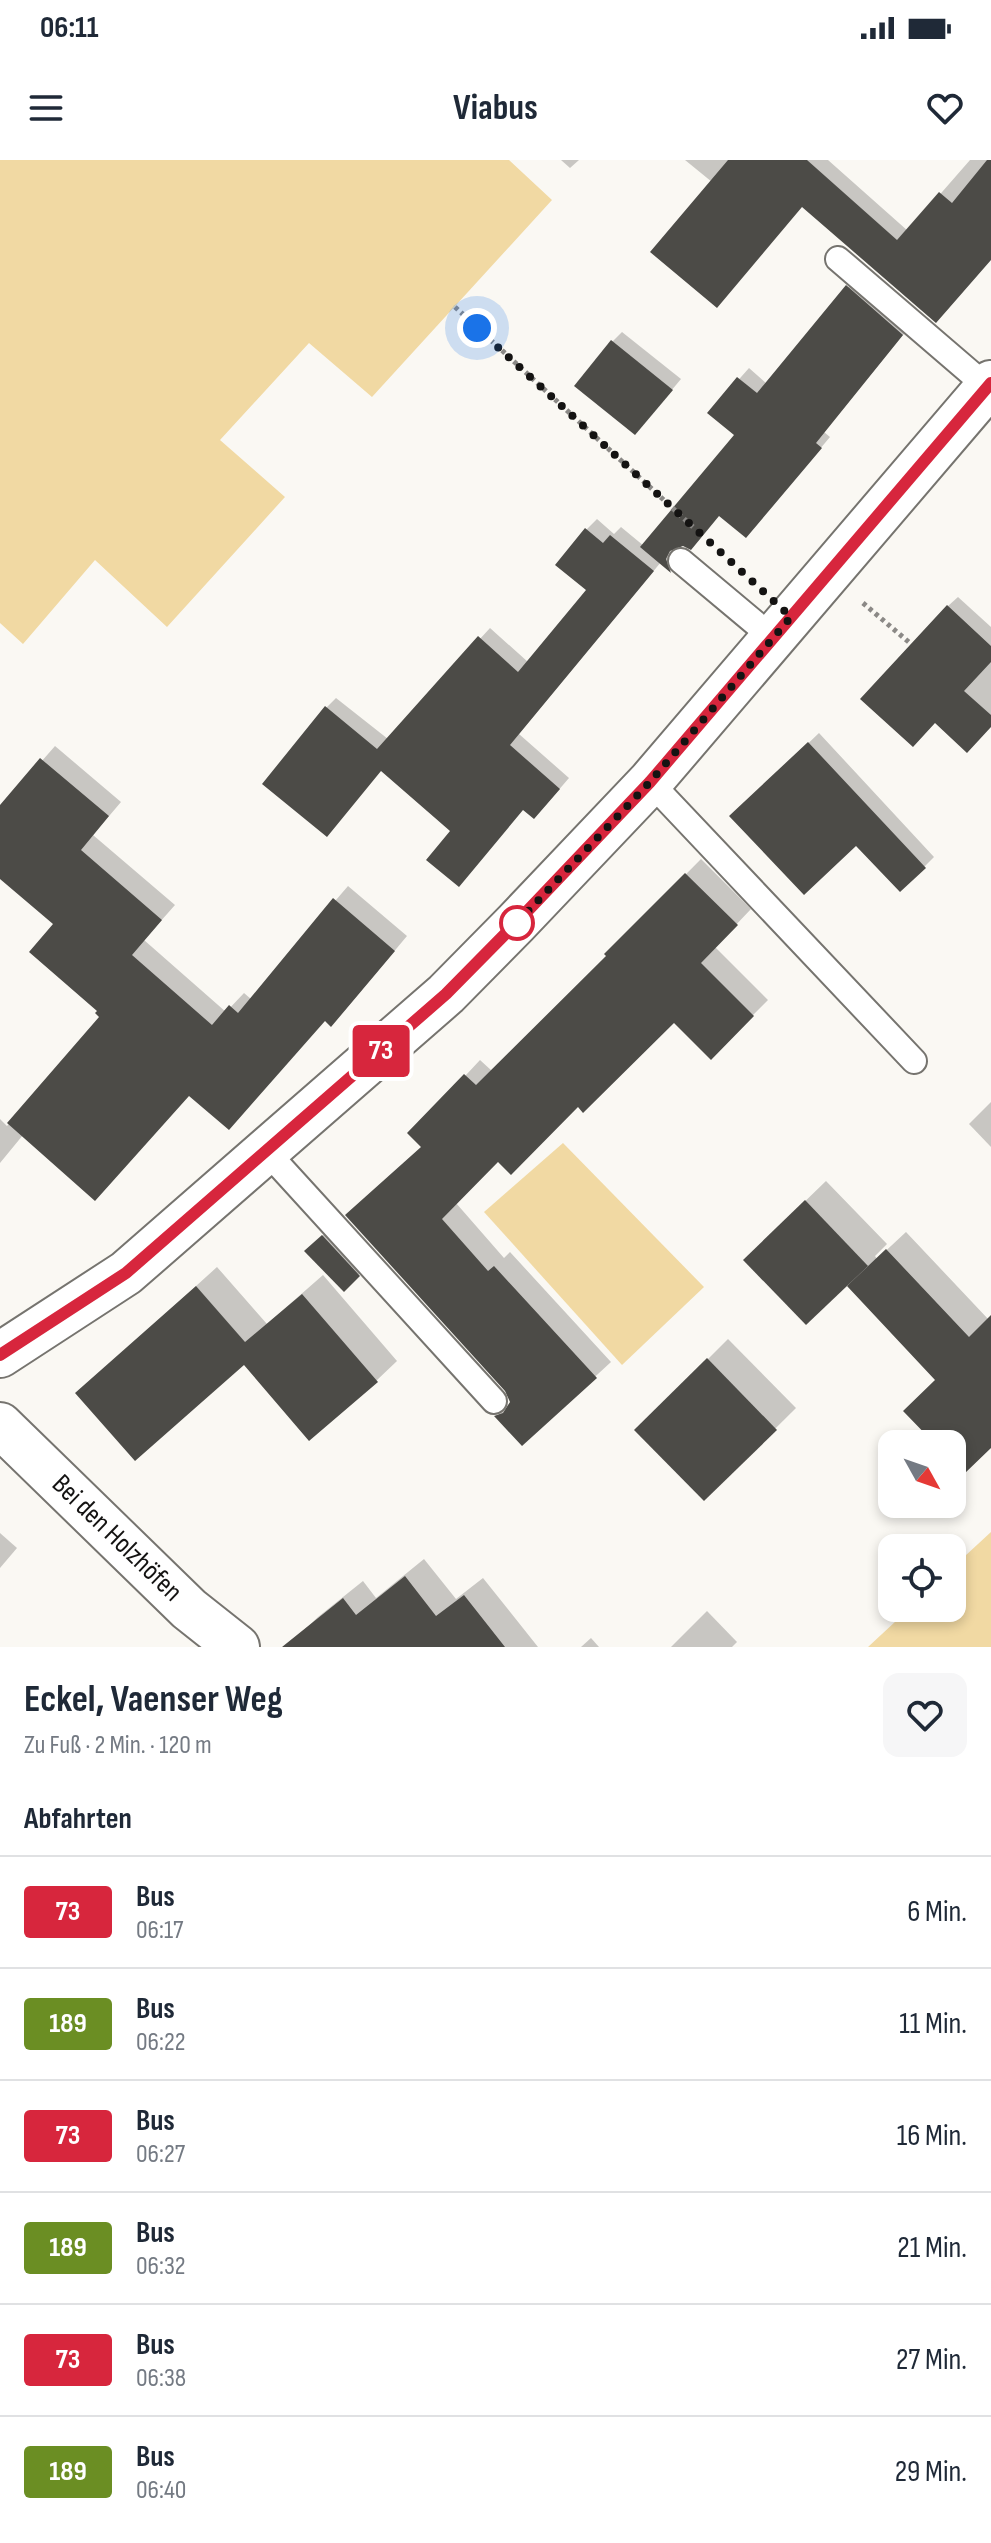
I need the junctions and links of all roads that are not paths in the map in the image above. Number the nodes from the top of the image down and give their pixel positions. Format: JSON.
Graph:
{"nodes":[{"id":1,"x":838,"y":259,"type":"dead end"},
{"id":2,"x":989,"y":385,"type":"edge"},
{"id":3,"x":681,"y":561,"type":"dead end"},
{"id":4,"x":773,"y":638,"type":"junction"},
{"id":5,"x":650,"y":782,"type":"junction"},
{"id":6,"x":914,"y":1061,"type":"dead end"},
{"id":7,"x":266,"y":1151,"type":"junction"},
{"id":8,"x":0,"y":1355,"type":"edge"},
{"id":9,"x":494,"y":1401,"type":"dead end"},
{"id":10,"x":0,"y":1425,"type":"edge"},
{"id":11,"x":237,"y":1647,"type":"edge"}],
"edges":[{"from":1,"to":2,"type":"lane"},
{"from":2,"to":4,"type":"street"},
{"from":3,"to":4,"type":"lane"},
{"from":4,"to":5,"type":"street"},
{"from":5,"to":6,"type":"lane"},
{"from":5,"to":7,"type":"street"},
{"from":7,"to":8,"type":"street"},
{"from":7,"to":9,"type":"lane"},
{"from":10,"to":11,"type":"street","name":"Bei den Holzhöfen"}]}
